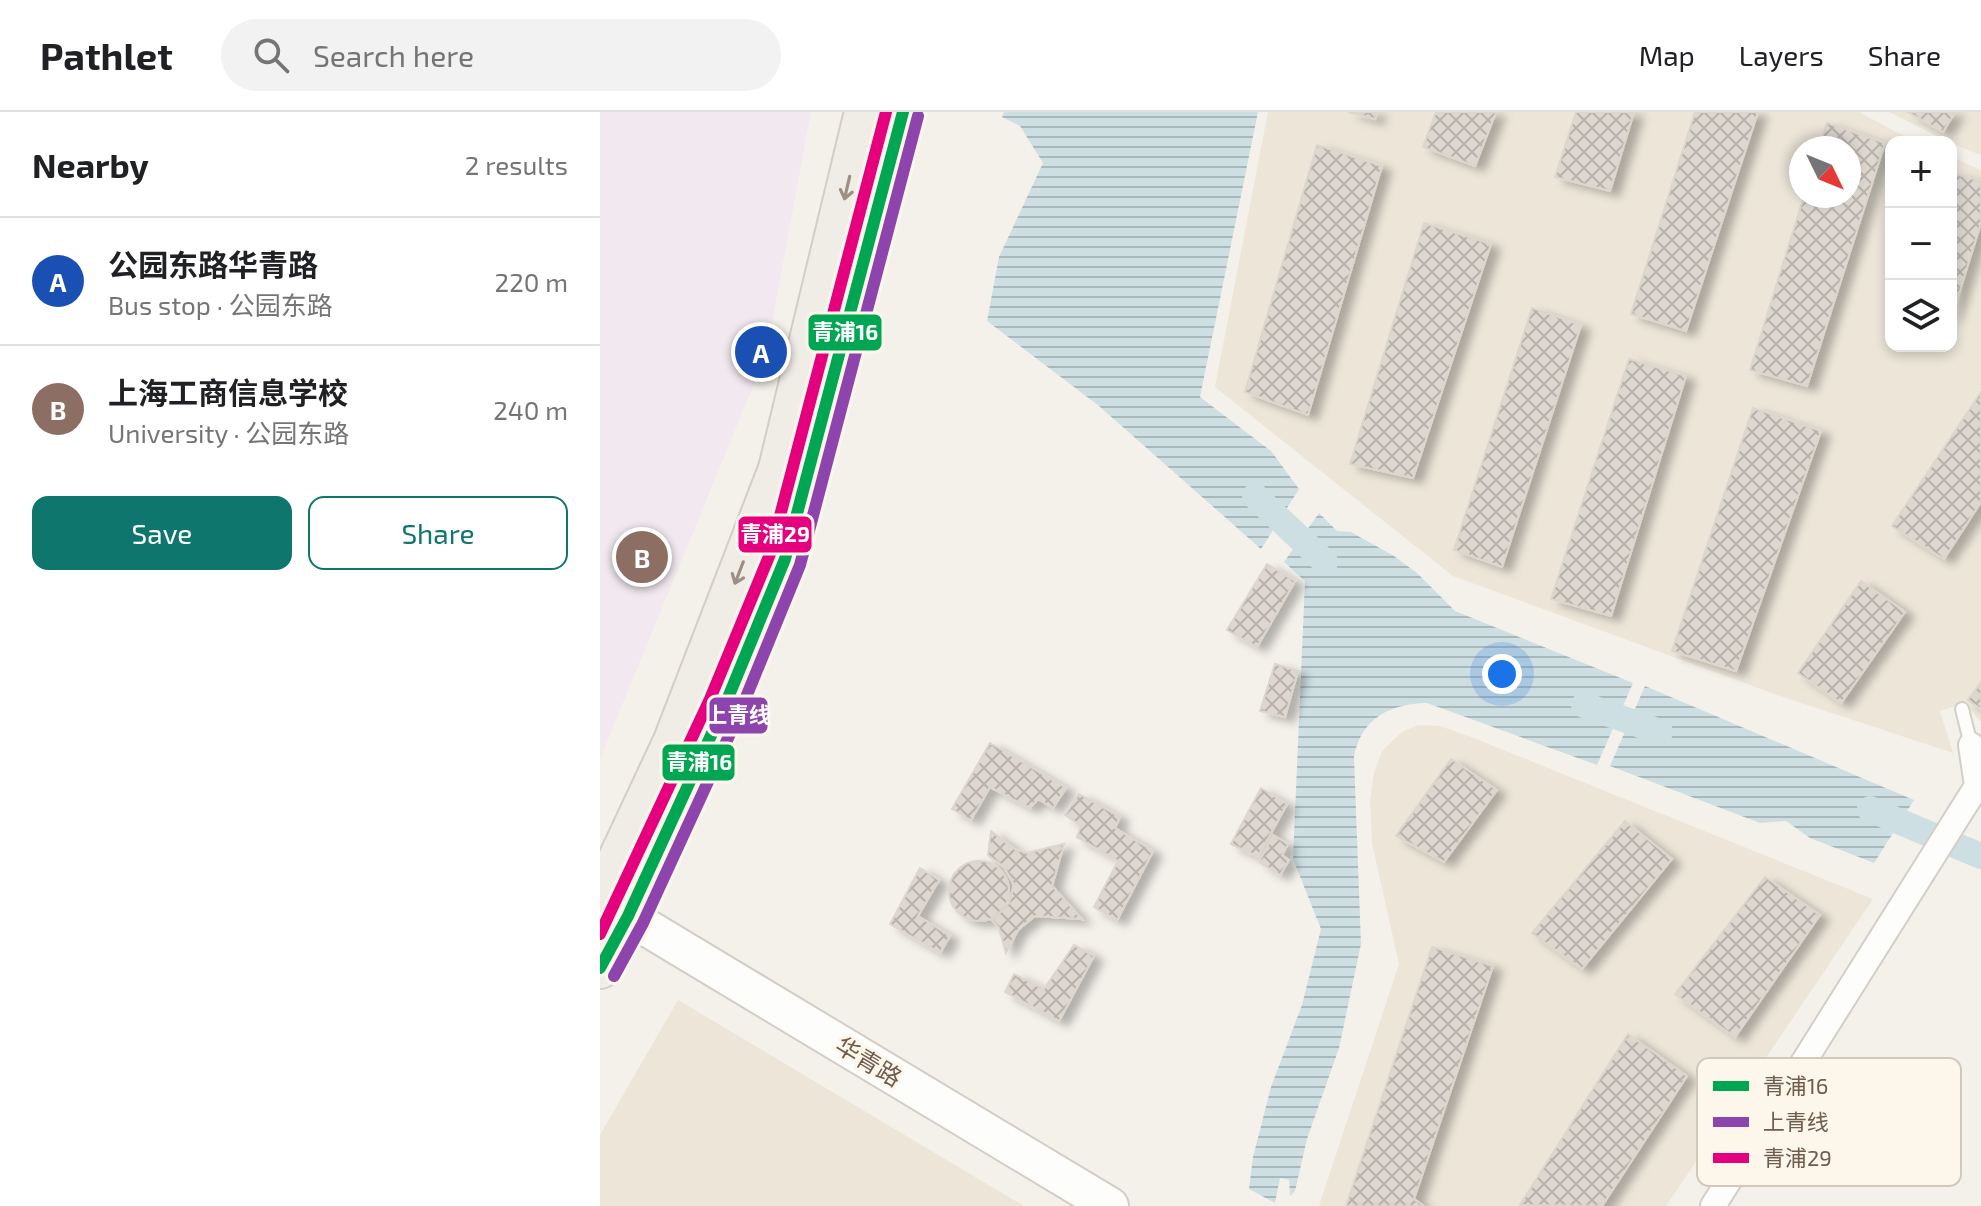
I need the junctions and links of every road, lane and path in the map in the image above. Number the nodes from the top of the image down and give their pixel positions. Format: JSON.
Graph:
{"nodes":[{"id":1,"x":865,"y":112,"type":"edge"},
{"id":2,"x":903,"y":112,"type":"edge"},
{"id":3,"x":1962,"y":709,"type":"dead end"},
{"id":4,"x":1971,"y":745,"type":"joint"},
{"id":5,"x":609,"y":905,"type":"edge"},
{"id":6,"x":600,"y":968,"type":"edge"},
{"id":7,"x":1806,"y":1058,"type":"edge"},
{"id":8,"x":1726,"y":1186,"type":"edge"},
{"id":9,"x":1110,"y":1206,"type":"edge"},
{"id":10,"x":1713,"y":1206,"type":"edge"}],
"edges":[{"from":1,"to":5,"type":"main road","one_way":true},
{"from":2,"to":5,"type":"main road"},
{"from":3,"to":4,"type":"lane"},
{"from":4,"to":7,"type":"street"},
{"from":5,"to":6,"type":"main road"},
{"from":5,"to":9,"type":"main road","name":"华青路"},
{"from":8,"to":10,"type":"street"}]}
